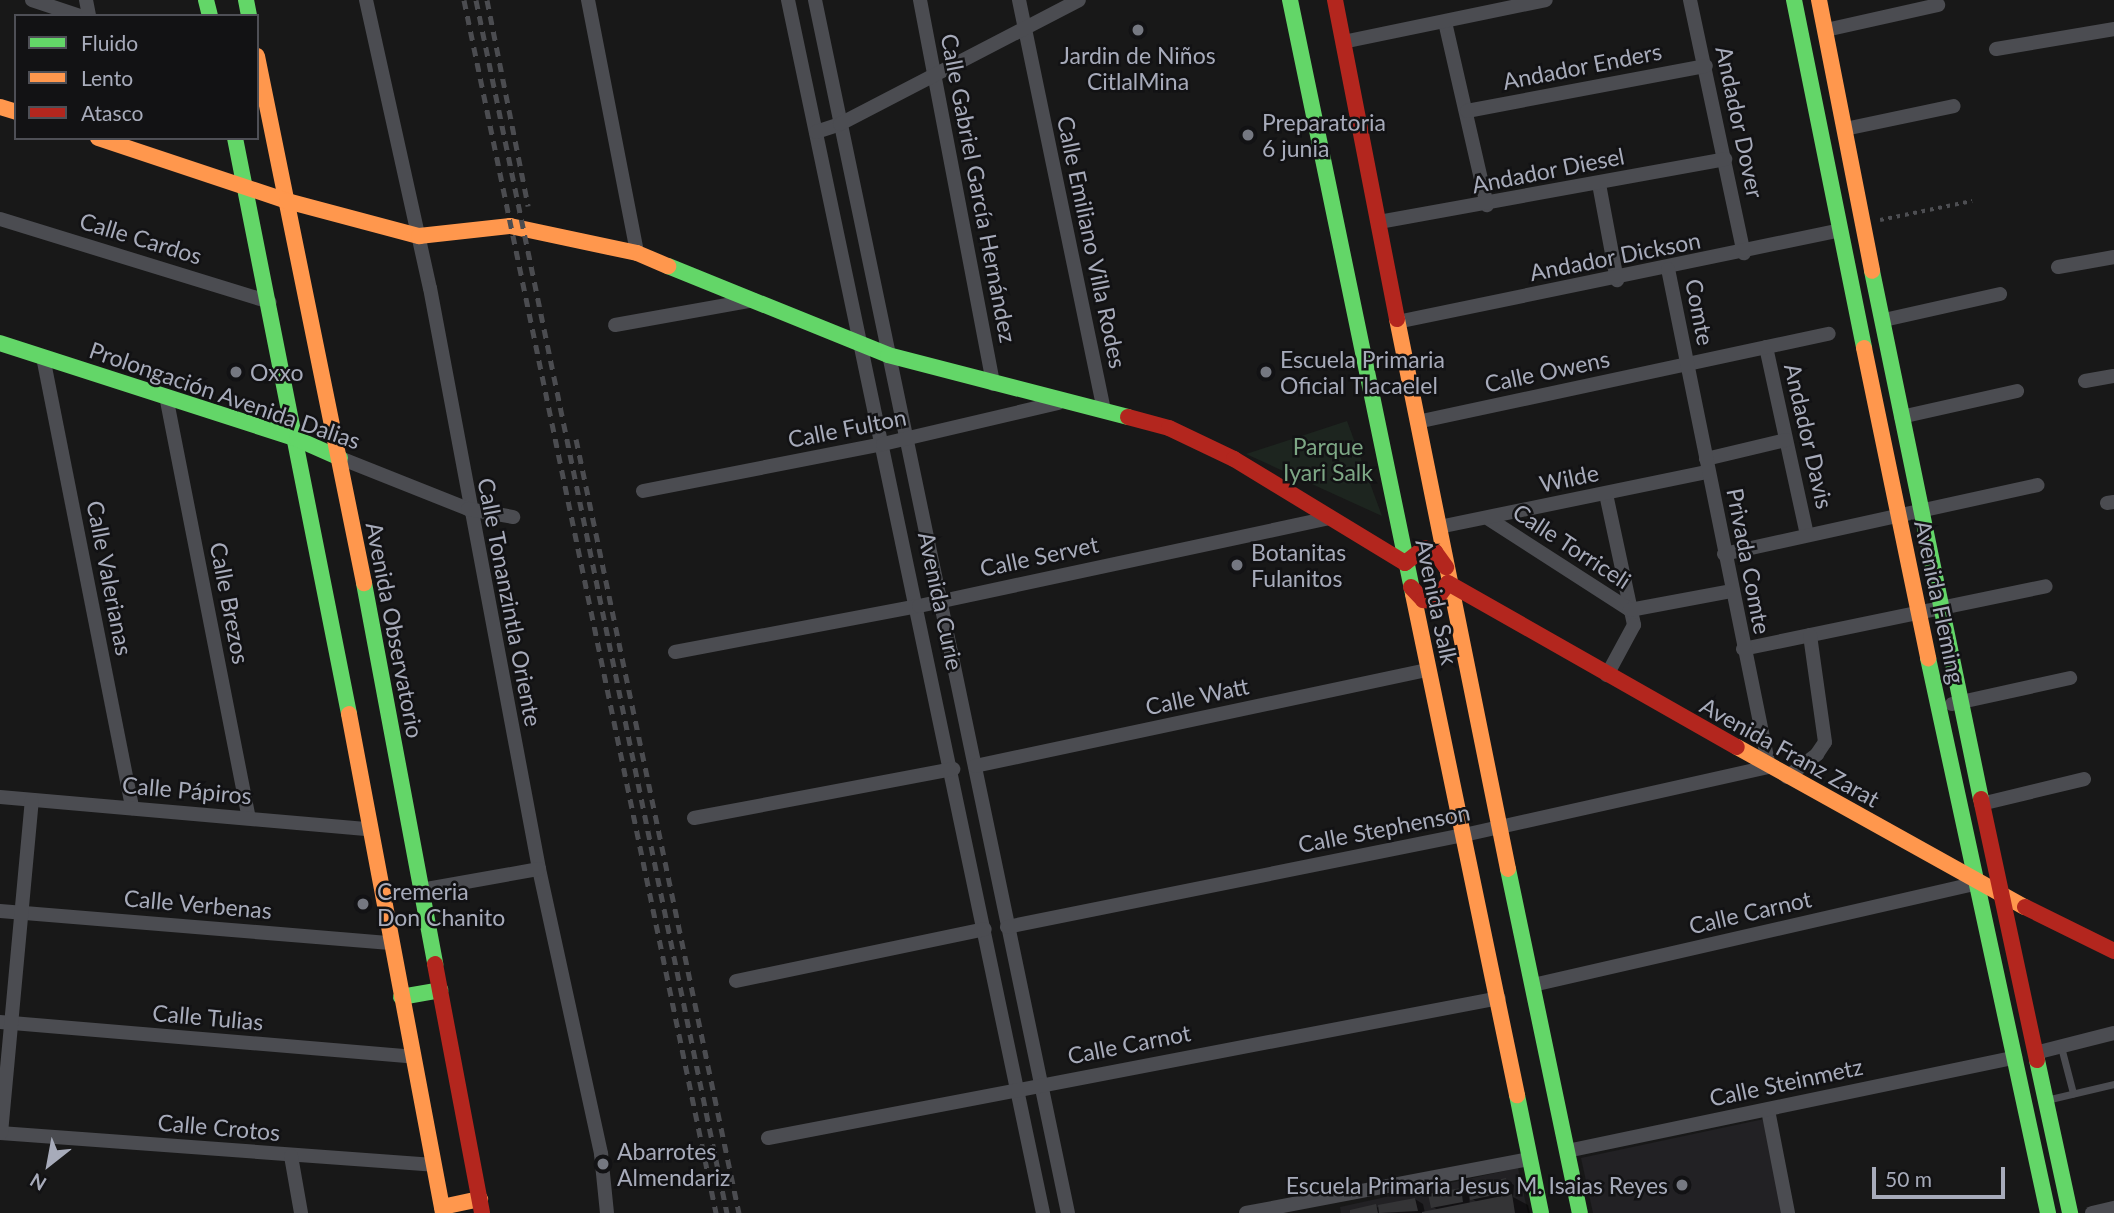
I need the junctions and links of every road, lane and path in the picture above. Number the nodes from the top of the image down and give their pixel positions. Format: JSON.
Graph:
{"nodes":[{"id":1,"x":32,"y":0,"type":"edge"},
{"id":2,"x":366,"y":0,"type":"edge"},
{"id":3,"x":588,"y":0,"type":"edge"},
{"id":4,"x":788,"y":0,"type":"edge"},
{"id":5,"x":815,"y":0,"type":"edge"},
{"id":6,"x":920,"y":0,"type":"edge"},
{"id":7,"x":1019,"y":0,"type":"edge"},
{"id":8,"x":1079,"y":0,"type":"edge"},
{"id":9,"x":1290,"y":0,"type":"edge"},
{"id":10,"x":1335,"y":0,"type":"edge"},
{"id":11,"x":1546,"y":0,"type":"edge"},
{"id":12,"x":1690,"y":0,"type":"edge"},
{"id":13,"x":1794,"y":0,"type":"edge"},
{"id":14,"x":1819,"y":0,"type":"edge"},
{"id":15,"x":1938,"y":5,"type":"dead end"},
{"id":16,"x":74,"y":14,"type":"edge"},
{"id":17,"x":1445,"y":22,"type":"junction"},
{"id":18,"x":2114,"y":29,"type":"edge"},
{"id":19,"x":1826,"y":30,"type":"junction"},
{"id":20,"x":1026,"y":31,"type":"junction"},
{"id":21,"x":1343,"y":42,"type":"junction"},
{"id":22,"x":1996,"y":49,"type":"dead end"},
{"id":23,"x":1706,"y":65,"type":"junction"},
{"id":24,"x":259,"y":74,"type":"edge"},
{"id":25,"x":935,"y":75,"type":"junction"},
{"id":26,"x":1954,"y":106,"type":"dead end"},
{"id":27,"x":1467,"y":111,"type":"junction"},
{"id":28,"x":840,"y":124,"type":"junction"},
{"id":29,"x":1845,"y":129,"type":"junction"},
{"id":30,"x":816,"y":132,"type":"junction"},
{"id":31,"x":104,"y":140,"type":"edge"},
{"id":32,"x":235,"y":140,"type":"edge"},
{"id":33,"x":1725,"y":159,"type":"junction"},
{"id":34,"x":1599,"y":184,"type":"junction"},
{"id":35,"x":245,"y":186,"type":"junction"},
{"id":36,"x":287,"y":201,"type":"junction"},
{"id":37,"x":1972,"y":201,"type":"dead end"},
{"id":38,"x":1487,"y":205,"type":"junction"},
{"id":39,"x":0,"y":219,"type":"edge"},
{"id":40,"x":1379,"y":222,"type":"junction"},
{"id":41,"x":1864,"y":223,"type":"junction"},
{"id":42,"x":1841,"y":230,"type":"junction"},
{"id":43,"x":419,"y":236,"type":"junction"},
{"id":44,"x":637,"y":253,"type":"junction"},
{"id":45,"x":1744,"y":253,"type":"junction"},
{"id":46,"x":2114,"y":257,"type":"edge"},
{"id":47,"x":2058,"y":267,"type":"dead end"},
{"id":48,"x":1668,"y":269,"type":"junction"},
{"id":49,"x":1617,"y":280,"type":"junction"},
{"id":50,"x":2000,"y":294,"type":"dead end"},
{"id":51,"x":758,"y":299,"type":"junction"},
{"id":52,"x":268,"y":302,"type":"junction"},
{"id":53,"x":1884,"y":320,"type":"junction"},
{"id":54,"x":1396,"y":322,"type":"junction"},
{"id":55,"x":615,"y":325,"type":"dead end"},
{"id":56,"x":1829,"y":334,"type":"dead end"},
{"id":57,"x":860,"y":341,"type":"junction"},
{"id":58,"x":0,"y":343,"type":"edge"},
{"id":59,"x":1766,"y":347,"type":"junction"},
{"id":60,"x":888,"y":355,"type":"junction"},
{"id":61,"x":43,"y":357,"type":"junction"},
{"id":62,"x":1687,"y":364,"type":"junction"},
{"id":63,"x":2114,"y":376,"type":"edge"},
{"id":64,"x":2085,"y":381,"type":"dead end"},
{"id":65,"x":993,"y":384,"type":"junction"},
{"id":66,"x":2017,"y":391,"type":"dead end"},
{"id":67,"x":166,"y":396,"type":"junction"},
{"id":68,"x":1058,"y":402,"type":"junction"},
{"id":69,"x":1104,"y":410,"type":"junction"},
{"id":70,"x":1901,"y":417,"type":"junction"},
{"id":71,"x":1417,"y":422,"type":"junction"},
{"id":72,"x":297,"y":439,"type":"junction"},
{"id":73,"x":906,"y":440,"type":"junction"},
{"id":74,"x":1786,"y":440,"type":"junction"},
{"id":75,"x":883,"y":444,"type":"junction"},
{"id":76,"x":340,"y":458,"type":"junction"},
{"id":77,"x":1707,"y":465,"type":"junction"},
{"id":78,"x":2037,"y":485,"type":"dead end"},
{"id":79,"x":643,"y":491,"type":"dead end"},
{"id":80,"x":1606,"y":494,"type":"junction"},
{"id":81,"x":468,"y":509,"type":"junction"},
{"id":82,"x":1919,"y":512,"type":"junction"},
{"id":83,"x":513,"y":517,"type":"dead end"},
{"id":84,"x":1329,"y":517,"type":"junction"},
{"id":85,"x":1898,"y":517,"type":"junction"},
{"id":86,"x":1489,"y":519,"type":"junction"},
{"id":87,"x":1438,"y":527,"type":"junction"},
{"id":88,"x":1807,"y":534,"type":"junction"},
{"id":89,"x":1724,"y":554,"type":"junction"},
{"id":90,"x":1405,"y":563,"type":"junction"},
{"id":91,"x":1447,"y":575,"type":"junction"},
{"id":92,"x":2046,"y":586,"type":"dead end"},
{"id":93,"x":1411,"y":587,"type":"junction"},
{"id":94,"x":1732,"y":591,"type":"junction"},
{"id":95,"x":942,"y":600,"type":"junction"},
{"id":96,"x":919,"y":606,"type":"junction"},
{"id":97,"x":1939,"y":608,"type":"junction"},
{"id":98,"x":1630,"y":610,"type":"junction"},
{"id":99,"x":1919,"y":613,"type":"junction"},
{"id":100,"x":1810,"y":635,"type":"junction"},
{"id":101,"x":1743,"y":649,"type":"junction"},
{"id":102,"x":675,"y":652,"type":"dead end"},
{"id":103,"x":1428,"y":670,"type":"junction"},
{"id":104,"x":1606,"y":675,"type":"junction"},
{"id":105,"x":2070,"y":678,"type":"dead end"},
{"id":106,"x":1960,"y":703,"type":"junction"},
{"id":107,"x":1939,"y":707,"type":"junction"},
{"id":108,"x":975,"y":766,"type":"junction"},
{"id":109,"x":1769,"y":767,"type":"junction"},
{"id":110,"x":953,"y":769,"type":"junction"},
{"id":111,"x":1787,"y":777,"type":"junction"},
{"id":112,"x":2084,"y":779,"type":"dead end"},
{"id":113,"x":0,"y":797,"type":"edge"},
{"id":114,"x":32,"y":800,"type":"junction"},
{"id":115,"x":1981,"y":803,"type":"junction"},
{"id":116,"x":132,"y":808,"type":"junction"},
{"id":117,"x":249,"y":818,"type":"junction"},
{"id":118,"x":694,"y":818,"type":"dead end"},
{"id":119,"x":1500,"y":827,"type":"junction"},
{"id":120,"x":369,"y":829,"type":"junction"},
{"id":121,"x":1464,"y":835,"type":"junction"},
{"id":122,"x":538,"y":869,"type":"junction"},
{"id":123,"x":1977,"y":883,"type":"junction"},
{"id":124,"x":421,"y":890,"type":"junction"},
{"id":125,"x":2003,"y":894,"type":"junction"},
{"id":126,"x":0,"y":911,"type":"edge"},
{"id":127,"x":20,"y":912,"type":"junction"},
{"id":128,"x":1007,"y":927,"type":"junction"},
{"id":129,"x":985,"y":929,"type":"junction"},
{"id":130,"x":391,"y":943,"type":"junction"},
{"id":131,"x":2114,"y":951,"type":"edge"},
{"id":132,"x":736,"y":981,"type":"dead end"},
{"id":133,"x":1533,"y":985,"type":"junction"},
{"id":134,"x":440,"y":990,"type":"junction"},
{"id":135,"x":401,"y":997,"type":"junction"},
{"id":136,"x":1499,"y":998,"type":"junction"},
{"id":137,"x":4,"y":1022,"type":"edge"},
{"id":138,"x":2114,"y":1033,"type":"edge"},
{"id":139,"x":2061,"y":1047,"type":"junction"},
{"id":140,"x":2035,"y":1054,"type":"junction"},
{"id":141,"x":413,"y":1057,"type":"junction"},
{"id":142,"x":2015,"y":1057,"type":"junction"},
{"id":143,"x":1042,"y":1083,"type":"junction"},
{"id":144,"x":2114,"y":1084,"type":"edge"},
{"id":145,"x":1018,"y":1089,"type":"junction"},
{"id":146,"x":2073,"y":1093,"type":"junction"},
{"id":147,"x":2045,"y":1101,"type":"junction"},
{"id":148,"x":1768,"y":1110,"type":"junction"},
{"id":149,"x":0,"y":1133,"type":"edge"},
{"id":150,"x":768,"y":1138,"type":"dead end"},
{"id":151,"x":1567,"y":1151,"type":"junction"},
{"id":152,"x":291,"y":1156,"type":"junction"},
{"id":153,"x":1530,"y":1159,"type":"junction"},
{"id":154,"x":434,"y":1165,"type":"junction"},
{"id":155,"x":1331,"y":1197,"type":"junction"},
{"id":156,"x":481,"y":1206,"type":"edge"},
{"id":157,"x":2114,"y":1208,"type":"edge"},
{"id":158,"x":442,"y":1210,"type":"edge"},
{"id":159,"x":301,"y":1213,"type":"edge"},
{"id":160,"x":607,"y":1213,"type":"edge"},
{"id":161,"x":1043,"y":1213,"type":"edge"},
{"id":162,"x":1068,"y":1213,"type":"edge"},
{"id":163,"x":1246,"y":1213,"type":"edge"},
{"id":164,"x":1334,"y":1213,"type":"edge"},
{"id":165,"x":1541,"y":1213,"type":"edge"},
{"id":166,"x":1580,"y":1213,"type":"edge"},
{"id":167,"x":1788,"y":1213,"type":"edge"},
{"id":168,"x":2048,"y":1213,"type":"edge"},
{"id":169,"x":2070,"y":1213,"type":"edge"},
{"id":170,"x":2092,"y":1213,"type":"edge"}],
"edges":[{"from":1,"to":16,"type":"street"},
{"from":2,"to":43,"type":"street","name":"Calle Tonanzintla Oriente"},
{"from":3,"to":44,"type":"street"},
{"from":4,"to":30,"type":"street","name":"Avenida Curie"},
{"from":5,"to":28,"type":"street","name":"Avenida Curie"},
{"from":6,"to":25,"type":"street","name":"Calle Gabriel García Hernández"},
{"from":7,"to":20,"type":"street","name":"Calle Emiliano Villa Rodes"},
{"from":8,"to":20,"type":"street"},
{"from":9,"to":90,"type":"street","name":"Avenida Salk"},
{"from":10,"to":21,"type":"street","name":"Avenida Salk"},
{"from":11,"to":17,"type":"street"},
{"from":12,"to":23,"type":"street","name":"Andador Dover"},
{"from":13,"to":42,"type":"street","name":"Avenida Fleming"},
{"from":14,"to":19,"type":"street","name":"Avenida Fleming"},
{"from":15,"to":19,"type":"street"},
{"from":17,"to":21,"type":"street"},
{"from":17,"to":27,"type":"street"},
{"from":18,"to":22,"type":"street"},
{"from":19,"to":29,"type":"street","name":"Avenida Fleming"},
{"from":20,"to":25,"type":"street"},
{"from":20,"to":69,"type":"street","name":"Calle Emiliano Villa Rodes"},
{"from":21,"to":40,"type":"street","name":"Avenida Salk"},
{"from":23,"to":27,"type":"street","name":"Andador Enders"},
{"from":23,"to":33,"type":"street","name":"Andador Dover"},
{"from":24,"to":36,"type":"street","name":"Avenida Observatorio"},
{"from":25,"to":28,"type":"street"},
{"from":25,"to":65,"type":"street","name":"Calle Gabriel García Hernández"},
{"from":26,"to":29,"type":"street"},
{"from":27,"to":38,"type":"street"},
{"from":28,"to":30,"type":"street"},
{"from":28,"to":60,"type":"street","name":"Avenida Curie"},
{"from":29,"to":41,"type":"street","name":"Avenida Fleming"},
{"from":30,"to":57,"type":"street","name":"Avenida Curie"},
{"from":31,"to":35,"type":"street"},
{"from":32,"to":35,"type":"street"},
{"from":33,"to":34,"type":"street","name":"Andador Diesel"},
{"from":33,"to":45,"type":"street","name":"Andador Dover"},
{"from":34,"to":38,"type":"street","name":"Andador Diesel"},
{"from":34,"to":49,"type":"street"},
{"from":35,"to":36,"type":"street"},
{"from":35,"to":52,"type":"street"},
{"from":36,"to":43,"type":"street"},
{"from":36,"to":76,"type":"street","name":"Avenida Observatorio"},
{"from":37,"to":41,"type":"path"},
{"from":38,"to":40,"type":"street","name":"Andador Diesel"},
{"from":39,"to":52,"type":"street","name":"Calle Cardos"},
{"from":40,"to":54,"type":"street","name":"Avenida Salk"},
{"from":41,"to":53,"type":"street","name":"Avenida Fleming"},
{"from":42,"to":45,"type":"street","name":"Andador Dickson"},
{"from":42,"to":85,"type":"street","name":"Avenida Fleming"},
{"from":43,"to":44,"type":"street"},
{"from":43,"to":81,"type":"street","name":"Calle Tonanzintla Oriente"},
{"from":44,"to":51,"type":"street"},
{"from":45,"to":48,"type":"street","name":"Andador Dickson"},
{"from":46,"to":47,"type":"street"},
{"from":48,"to":49,"type":"street","name":"Andador Dickson"},
{"from":48,"to":62,"type":"street","name":"Comte"},
{"from":49,"to":54,"type":"street","name":"Andador Dickson"},
{"from":50,"to":53,"type":"street"},
{"from":51,"to":55,"type":"street"},
{"from":51,"to":57,"type":"street"},
{"from":52,"to":72,"type":"street"},
{"from":53,"to":70,"type":"street","name":"Avenida Fleming"},
{"from":54,"to":71,"type":"street","name":"Avenida Salk"},
{"from":56,"to":59,"type":"street","name":"Calle Owens"},
{"from":57,"to":60,"type":"street"},
{"from":57,"to":75,"type":"street","name":"Avenida Curie"},
{"from":58,"to":61,"type":"street","name":"Prolongación Avenida Dalias"},
{"from":59,"to":62,"type":"street","name":"Calle Owens"},
{"from":59,"to":74,"type":"street","name":"Andador Davis"},
{"from":60,"to":65,"type":"street"},
{"from":60,"to":73,"type":"street","name":"Avenida Curie"},
{"from":61,"to":67,"type":"street","name":"Prolongación Avenida Dalias"},
{"from":61,"to":116,"type":"street","name":"Calle Valerianas"},
{"from":62,"to":71,"type":"street","name":"Calle Owens"},
{"from":62,"to":77,"type":"street","name":"Privada Comte"},
{"from":63,"to":64,"type":"street"},
{"from":65,"to":68,"type":"street"},
{"from":66,"to":70,"type":"street"},
{"from":67,"to":72,"type":"street","name":"Prolongación Avenida Dalias"},
{"from":67,"to":117,"type":"street","name":"Calle Brezos"},
{"from":68,"to":69,"type":"street"},
{"from":68,"to":73,"type":"street","name":"Calle Fulton"},
{"from":69,"to":84,"type":"street"},
{"from":70,"to":82,"type":"street","name":"Avenida Fleming"},
{"from":71,"to":87,"type":"street","name":"Avenida Salk"},
{"from":72,"to":76,"type":"street","name":"Prolongación Avenida Dalias"},
{"from":72,"to":120,"type":"street"},
{"from":73,"to":75,"type":"street","name":"Calle Fulton"},
{"from":73,"to":95,"type":"street","name":"Avenida Curie"},
{"from":74,"to":77,"type":"street","name":"Wilde"},
{"from":74,"to":88,"type":"street","name":"Andador Davis"},
{"from":75,"to":79,"type":"street","name":"Calle Fulton"},
{"from":75,"to":96,"type":"street","name":"Avenida Curie"},
{"from":76,"to":81,"type":"street","name":"Prolongación Avenida Dalias"},
{"from":76,"to":124,"type":"street","name":"Avenida Observatorio"},
{"from":77,"to":80,"type":"street","name":"Wilde"},
{"from":77,"to":89,"type":"street","name":"Privada Comte"},
{"from":78,"to":82,"type":"street"},
{"from":80,"to":86,"type":"street","name":"Wilde"},
{"from":80,"to":98,"type":"street","name":"Calle Torriceli"},
{"from":81,"to":83,"type":"street","name":"Prolongación Avenida Dalias"},
{"from":81,"to":122,"type":"street","name":"Calle Tonanzintla Oriente"},
{"from":82,"to":85,"type":"street"},
{"from":82,"to":97,"type":"street","name":"Avenida Fleming"},
{"from":84,"to":90,"type":"street"},
{"from":84,"to":95,"type":"street","name":"Calle Servet"},
{"from":85,"to":88,"type":"street"},
{"from":85,"to":99,"type":"street","name":"Avenida Fleming"},
{"from":86,"to":87,"type":"street","name":"Wilde"},
{"from":86,"to":98,"type":"street","name":"Calle Torriceli"},
{"from":87,"to":91,"type":"street","name":"Avenida Salk"},
{"from":88,"to":89,"type":"street"},
{"from":89,"to":94,"type":"street","name":"Privada Comte"},
{"from":90,"to":91,"type":"street"},
{"from":90,"to":93,"type":"street","name":"Avenida Salk"},
{"from":91,"to":93,"type":"street"},
{"from":91,"to":104,"type":"street","name":"Avenida Franz Zarat"},
{"from":91,"to":119,"type":"street","name":"Avenida Salk"},
{"from":92,"to":97,"type":"street"},
{"from":93,"to":103,"type":"street","name":"Avenida Salk"},
{"from":94,"to":98,"type":"street"},
{"from":94,"to":101,"type":"street","name":"Privada Comte"},
{"from":95,"to":96,"type":"street","name":"Calle Servet"},
{"from":95,"to":108,"type":"street","name":"Avenida Curie"},
{"from":96,"to":102,"type":"street","name":"Calle Servet"},
{"from":96,"to":110,"type":"street","name":"Avenida Curie"},
{"from":97,"to":99,"type":"street"},
{"from":97,"to":106,"type":"street","name":"Avenida Fleming"},
{"from":98,"to":104,"type":"street","name":"Calle Torriceli"},
{"from":99,"to":100,"type":"street"},
{"from":99,"to":107,"type":"street","name":"Avenida Fleming"},
{"from":100,"to":101,"type":"street"},
{"from":100,"to":111,"type":"street"},
{"from":101,"to":109,"type":"street","name":"Privada Comte"},
{"from":103,"to":108,"type":"street","name":"Calle Watt"},
{"from":103,"to":121,"type":"street","name":"Avenida Salk"},
{"from":104,"to":109,"type":"street","name":"Avenida Franz Zarat"},
{"from":105,"to":106,"type":"street"},
{"from":106,"to":107,"type":"street"},
{"from":106,"to":115,"type":"street","name":"Avenida Fleming"},
{"from":107,"to":123,"type":"street","name":"Avenida Fleming"},
{"from":108,"to":128,"type":"street","name":"Avenida Curie"},
{"from":109,"to":111,"type":"street","name":"Avenida Franz Zarat"},
{"from":109,"to":119,"type":"street","name":"Calle Stephenson"},
{"from":110,"to":118,"type":"street"},
{"from":110,"to":129,"type":"street","name":"Avenida Curie"},
{"from":111,"to":123,"type":"street","name":"Avenida Franz Zarat"},
{"from":112,"to":115,"type":"street"},
{"from":113,"to":114,"type":"street","name":"Calle Pápiros"},
{"from":114,"to":116,"type":"street","name":"Calle Pápiros"},
{"from":114,"to":127,"type":"street"},
{"from":115,"to":125,"type":"street","name":"Avenida Fleming"},
{"from":116,"to":117,"type":"street","name":"Calle Pápiros"},
{"from":117,"to":120,"type":"street","name":"Calle Pápiros"},
{"from":119,"to":121,"type":"street","name":"Calle Stephenson"},
{"from":119,"to":133,"type":"street","name":"Avenida Salk"},
{"from":120,"to":130,"type":"street"},
{"from":121,"to":128,"type":"street","name":"Calle Stephenson"},
{"from":121,"to":136,"type":"street","name":"Avenida Salk"},
{"from":122,"to":124,"type":"street"},
{"from":122,"to":160,"type":"street","name":"Calle Tonanzintla Oriente"},
{"from":123,"to":125,"type":"street","name":"Avenida Franz Zarat"},
{"from":123,"to":133,"type":"street","name":"Calle Carnot"},
{"from":123,"to":142,"type":"street","name":"Avenida Fleming"},
{"from":124,"to":134,"type":"street","name":"Avenida Observatorio"},
{"from":125,"to":131,"type":"street","name":"Avenida Franz Zarat"},
{"from":125,"to":140,"type":"street","name":"Avenida Fleming"},
{"from":126,"to":127,"type":"street","name":"Calle Verbenas"},
{"from":127,"to":130,"type":"street","name":"Calle Verbenas"},
{"from":127,"to":137,"type":"street"},
{"from":128,"to":143,"type":"street","name":"Avenida Curie"},
{"from":129,"to":132,"type":"street"},
{"from":129,"to":145,"type":"street","name":"Avenida Curie"},
{"from":130,"to":135,"type":"street"},
{"from":133,"to":151,"type":"street","name":"Avenida Salk"},
{"from":134,"to":135,"type":"street"},
{"from":134,"to":156,"type":"street","name":"Avenida Observatorio"},
{"from":135,"to":141,"type":"street"},
{"from":136,"to":143,"type":"street","name":"Calle Carnot"},
{"from":136,"to":153,"type":"street","name":"Avenida Salk"},
{"from":137,"to":141,"type":"street","name":"Calle Tulias"},
{"from":137,"to":149,"type":"street"},
{"from":138,"to":139,"type":"street"},
{"from":139,"to":140,"type":"street"},
{"from":139,"to":146,"type":"lane"},
{"from":140,"to":147,"type":"street","name":"Avenida Fleming"},
{"from":141,"to":154,"type":"street"},
{"from":142,"to":148,"type":"street","name":"Calle Steinmetz"},
{"from":142,"to":168,"type":"street","name":"Avenida Fleming"},
{"from":143,"to":145,"type":"street","name":"Calle Carnot"},
{"from":143,"to":162,"type":"street","name":"Avenida Curie"},
{"from":144,"to":146,"type":"lane"},
{"from":145,"to":150,"type":"street","name":"Calle Carnot"},
{"from":145,"to":161,"type":"street","name":"Avenida Curie"},
{"from":146,"to":147,"type":"lane"},
{"from":147,"to":169,"type":"street","name":"Avenida Fleming"},
{"from":148,"to":151,"type":"street","name":"Calle Steinmetz"},
{"from":148,"to":167,"type":"street"},
{"from":149,"to":152,"type":"street","name":"Calle Crotos"},
{"from":151,"to":166,"type":"street","name":"Avenida Salk"},
{"from":152,"to":154,"type":"street","name":"Calle Crotos"},
{"from":152,"to":159,"type":"street"},
{"from":153,"to":155,"type":"street"},
{"from":153,"to":165,"type":"street","name":"Avenida Salk"},
{"from":154,"to":158,"type":"street"},
{"from":155,"to":163,"type":"street"},
{"from":155,"to":164,"type":"street"},
{"from":156,"to":158,"type":"street"},
{"from":157,"to":170,"type":"street"}]}
